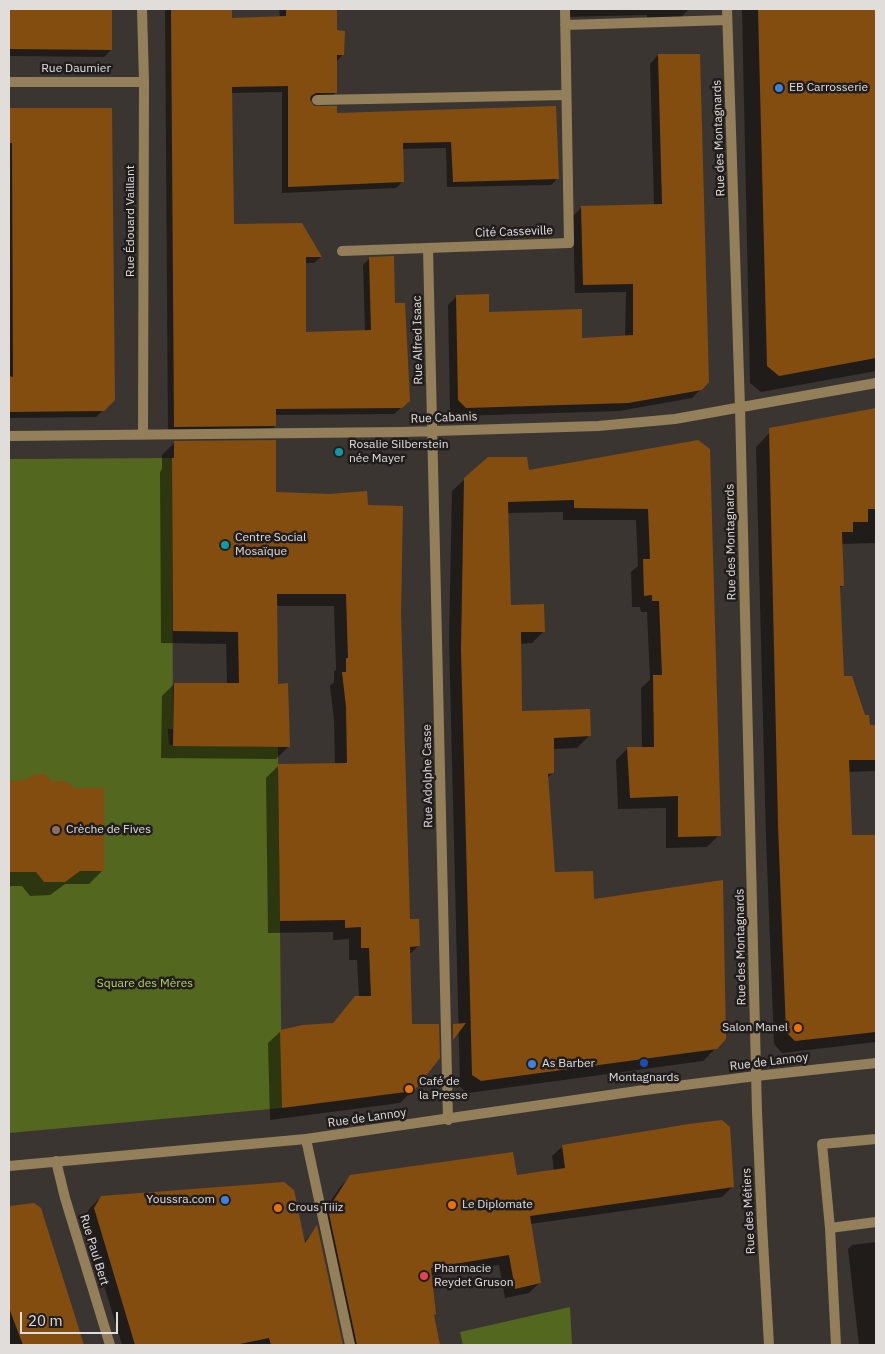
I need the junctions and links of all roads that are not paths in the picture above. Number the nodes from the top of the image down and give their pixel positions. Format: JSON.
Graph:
{"nodes":[{"id":1,"x":142,"y":9,"type":"edge"},
{"id":2,"x":565,"y":9,"type":"edge"},
{"id":3,"x":727,"y":9,"type":"edge"},
{"id":4,"x":727,"y":20,"type":"junction"},
{"id":5,"x":565,"y":25,"type":"junction"},
{"id":6,"x":9,"y":82,"type":"edge"},
{"id":7,"x":144,"y":82,"type":"junction"},
{"id":8,"x":566,"y":95,"type":"junction"},
{"id":9,"x":317,"y":100,"type":"dead end"},
{"id":10,"x":428,"y":248,"type":"junction"},
{"id":11,"x":342,"y":252,"type":"dead end"},
{"id":12,"x":876,"y":383,"type":"edge"},
{"id":13,"x":740,"y":407,"type":"junction"},
{"id":14,"x":432,"y":431,"type":"junction"},
{"id":15,"x":143,"y":434,"type":"junction"},
{"id":16,"x":9,"y":436,"type":"edge"},
{"id":17,"x":876,"y":1063,"type":"edge"},
{"id":18,"x":756,"y":1076,"type":"junction"},
{"id":19,"x":448,"y":1120,"type":"junction"},
{"id":20,"x":306,"y":1139,"type":"junction"},
{"id":21,"x":876,"y":1139,"type":"edge"},
{"id":22,"x":56,"y":1161,"type":"junction"},
{"id":23,"x":9,"y":1166,"type":"edge"},
{"id":24,"x":876,"y":1222,"type":"edge"},
{"id":25,"x":830,"y":1228,"type":"junction"},
{"id":26,"x":110,"y":1345,"type":"edge"},
{"id":27,"x":350,"y":1345,"type":"edge"},
{"id":28,"x":770,"y":1345,"type":"edge"},
{"id":29,"x":836,"y":1345,"type":"edge"}],
"edges":[{"from":1,"to":7,"type":"street","name":"Rue Édouard Vaillant"},
{"from":2,"to":5,"type":"street","name":"Cité Casseville"},
{"from":3,"to":4,"type":"street","name":"Rue des Montagnards"},
{"from":4,"to":5,"type":"street"},
{"from":4,"to":13,"type":"street","name":"Rue des Montagnards"},
{"from":5,"to":8,"type":"street","name":"Cité Casseville"},
{"from":6,"to":7,"type":"street","name":"Rue Daumier"},
{"from":7,"to":15,"type":"street","name":"Rue Édouard Vaillant"},
{"from":8,"to":9,"type":"street"},
{"from":8,"to":10,"type":"street","name":"Cité Casseville"},
{"from":10,"to":11,"type":"street","name":"Cité Casseville"},
{"from":10,"to":14,"type":"street","name":"Rue Alfred Isaac"},
{"from":12,"to":13,"type":"street","name":"Rue Cabanis"},
{"from":13,"to":14,"type":"street","name":"Rue Cabanis"},
{"from":13,"to":18,"type":"street","name":"Rue des Montagnards"},
{"from":14,"to":15,"type":"street","name":"Rue Cabanis"},
{"from":14,"to":19,"type":"street","name":"Rue Adolphe Casse"},
{"from":15,"to":16,"type":"street","name":"Rue Cabanis"},
{"from":17,"to":18,"type":"street","name":"Rue de Lannoy"},
{"from":18,"to":19,"type":"street","name":"Rue de Lannoy"},
{"from":18,"to":28,"type":"street","name":"Rue des Métiers"},
{"from":19,"to":20,"type":"street","name":"Rue de Lannoy"},
{"from":20,"to":22,"type":"street","name":"Rue de Lannoy"},
{"from":20,"to":27,"type":"street"},
{"from":21,"to":25,"type":"street"},
{"from":22,"to":23,"type":"street","name":"Rue de Lannoy"},
{"from":22,"to":26,"type":"street","name":"Rue Paul Bert"},
{"from":24,"to":25,"type":"street"},
{"from":25,"to":29,"type":"street"}]}
